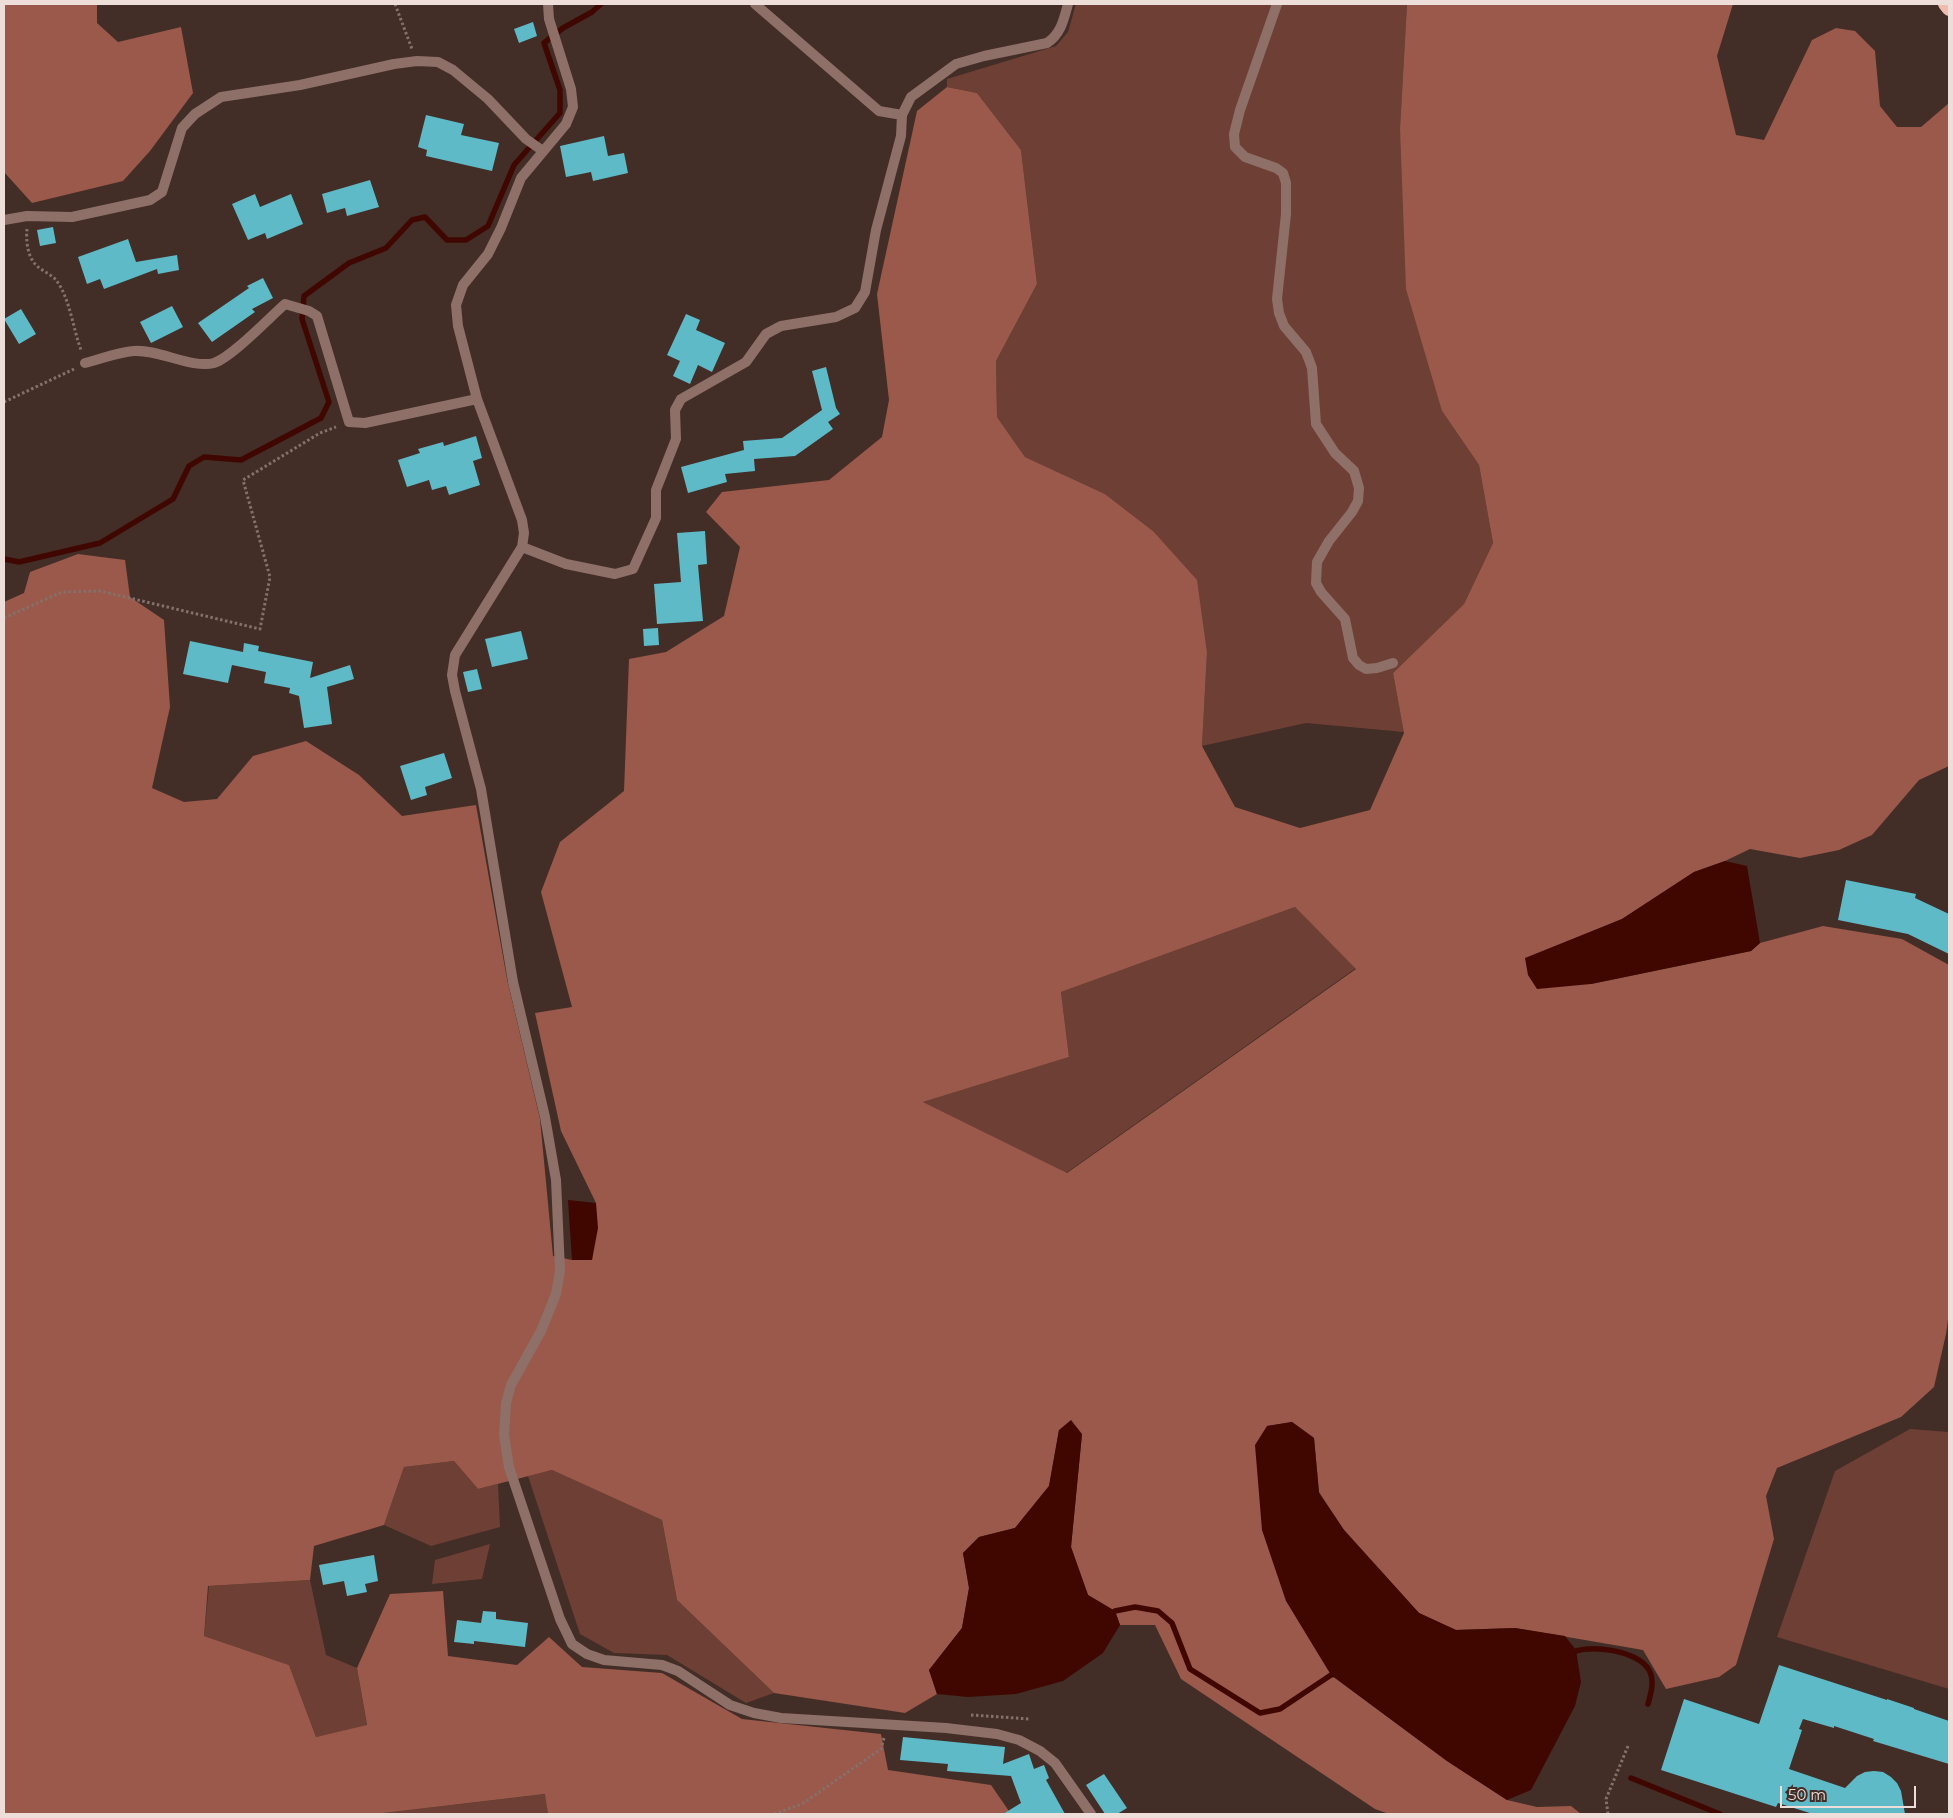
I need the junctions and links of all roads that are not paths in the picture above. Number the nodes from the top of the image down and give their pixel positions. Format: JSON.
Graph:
{"nodes":[{"id":1,"x":548,"y":4,"type":"edge"},
{"id":2,"x":754,"y":4,"type":"edge"},
{"id":3,"x":1068,"y":4,"type":"edge"},
{"id":4,"x":1277,"y":4,"type":"edge"},
{"id":5,"x":1944,"y":4,"type":"edge"},
{"id":6,"x":1949,"y":9,"type":"edge"},
{"id":7,"x":902,"y":115,"type":"junction"},
{"id":8,"x":543,"y":151,"type":"junction"},
{"id":9,"x":4,"y":220,"type":"edge"},
{"id":10,"x":85,"y":363,"type":"road end"},
{"id":11,"x":477,"y":399,"type":"junction"},
{"id":12,"x":522,"y":547,"type":"junction"},
{"id":13,"x":1393,"y":663,"type":"dead end"},
{"id":14,"x":1091,"y":1814,"type":"edge"}],
"edges":[{"from":1,"to":8,"type":"street"},
{"from":2,"to":7,"type":"street"},
{"from":3,"to":7,"type":"street"},
{"from":4,"to":13,"type":"street"},
{"from":5,"to":6,"type":"highway"},
{"from":7,"to":12,"type":"street"},
{"from":8,"to":9,"type":"street"},
{"from":8,"to":11,"type":"street"},
{"from":10,"to":11,"type":"street"},
{"from":11,"to":12,"type":"street"},
{"from":12,"to":14,"type":"street"}]}
